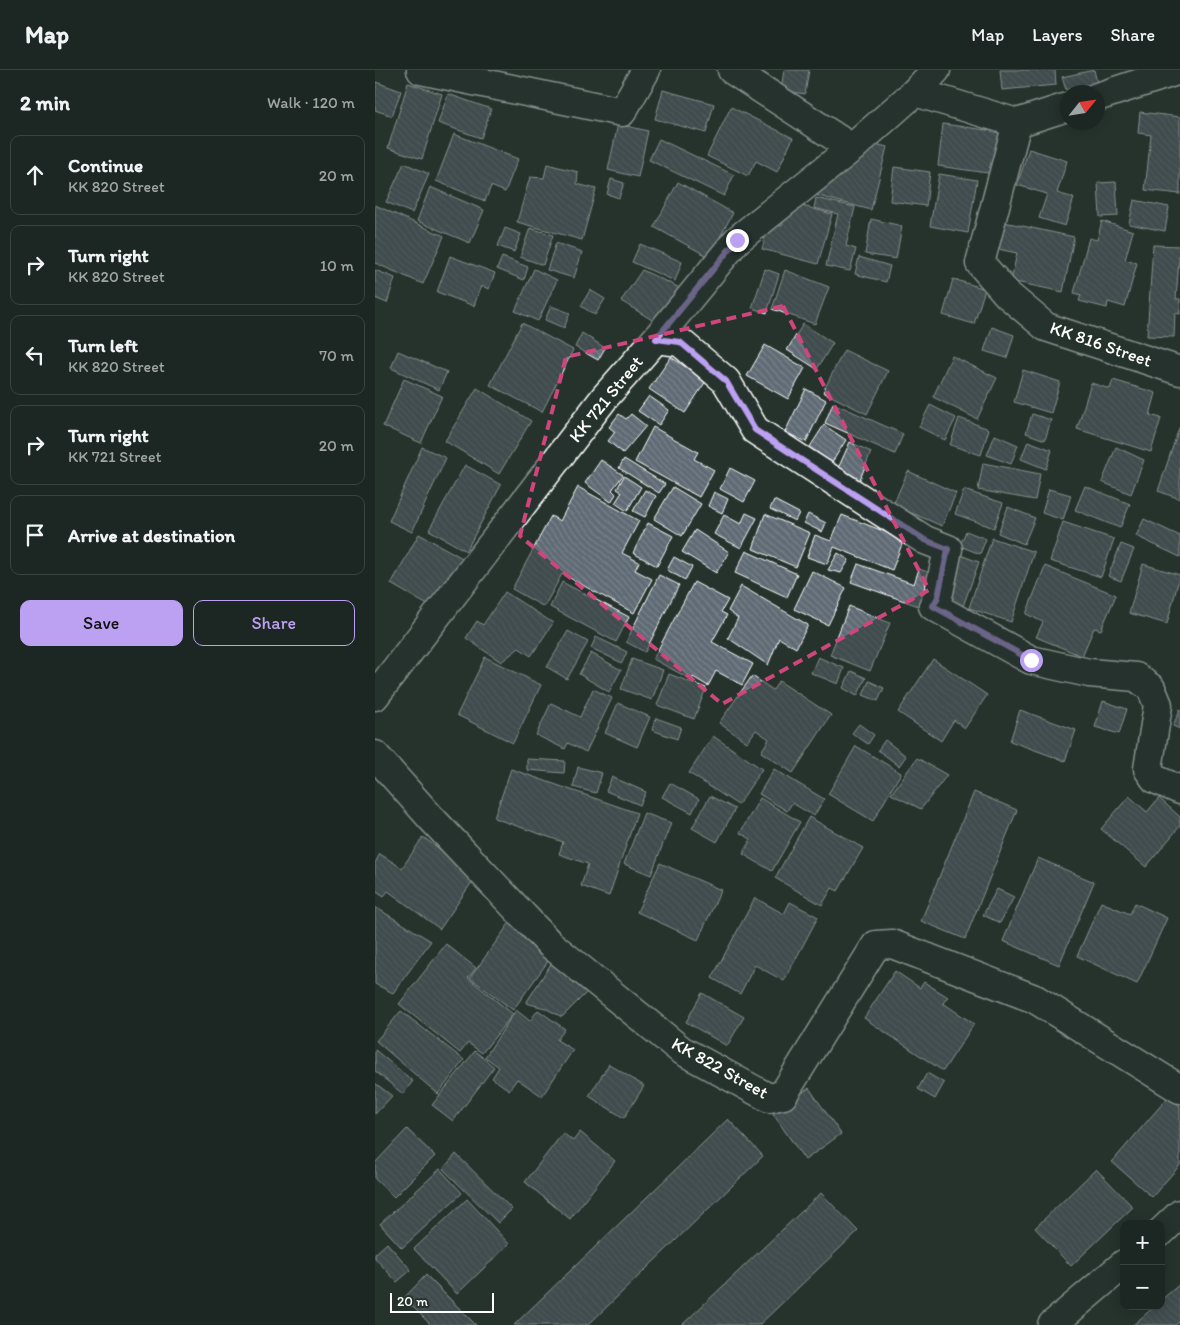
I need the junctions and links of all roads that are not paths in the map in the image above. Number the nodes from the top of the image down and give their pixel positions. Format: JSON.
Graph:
{"nodes":[{"id":1,"x":421,"y":70,"type":"edge"},
{"id":2,"x":646,"y":70,"type":"edge"},
{"id":3,"x":732,"y":70,"type":"edge"},
{"id":4,"x":935,"y":70,"type":"edge"},
{"id":5,"x":1180,"y":70,"type":"edge"},
{"id":6,"x":915,"y":92,"type":"junction"},
{"id":7,"x":1105,"y":94,"type":"edge"},
{"id":8,"x":1060,"y":109,"type":"edge"},
{"id":9,"x":1017,"y":123,"type":"junction"},
{"id":10,"x":852,"y":148,"type":"junction"},
{"id":11,"x":656,"y":339,"type":"junction"},
{"id":12,"x":1180,"y":370,"type":"edge"},
{"id":13,"x":375,"y":696,"type":"edge"},
{"id":14,"x":375,"y":755,"type":"edge"},
{"id":15,"x":1180,"y":790,"type":"edge"},
{"id":16,"x":1180,"y":1089,"type":"edge"},
{"id":17,"x":1180,"y":1214,"type":"edge"},
{"id":18,"x":1165,"y":1228,"type":"edge"},
{"id":19,"x":1123,"y":1265,"type":"edge"},
{"id":20,"x":1052,"y":1325,"type":"edge"}],
"edges":[{"from":1,"to":2,"type":"street"},
{"from":3,"to":10,"type":"street"},
{"from":4,"to":6,"type":"street","name":"KK 721 Street"},
{"from":5,"to":7,"type":"street"},
{"from":6,"to":9,"type":"street"},
{"from":6,"to":10,"type":"street","name":"KK 721 Street"},
{"from":8,"to":9,"type":"street"},
{"from":9,"to":12,"type":"street","name":"KK 816 Street"},
{"from":10,"to":11,"type":"street","name":"KK 721 Street"},
{"from":11,"to":13,"type":"street","name":"KK 721 Street"},
{"from":11,"to":15,"type":"street"},
{"from":14,"to":16,"type":"street","name":"KK 822 Street"},
{"from":17,"to":18,"type":"street"},
{"from":19,"to":20,"type":"street"}]}
